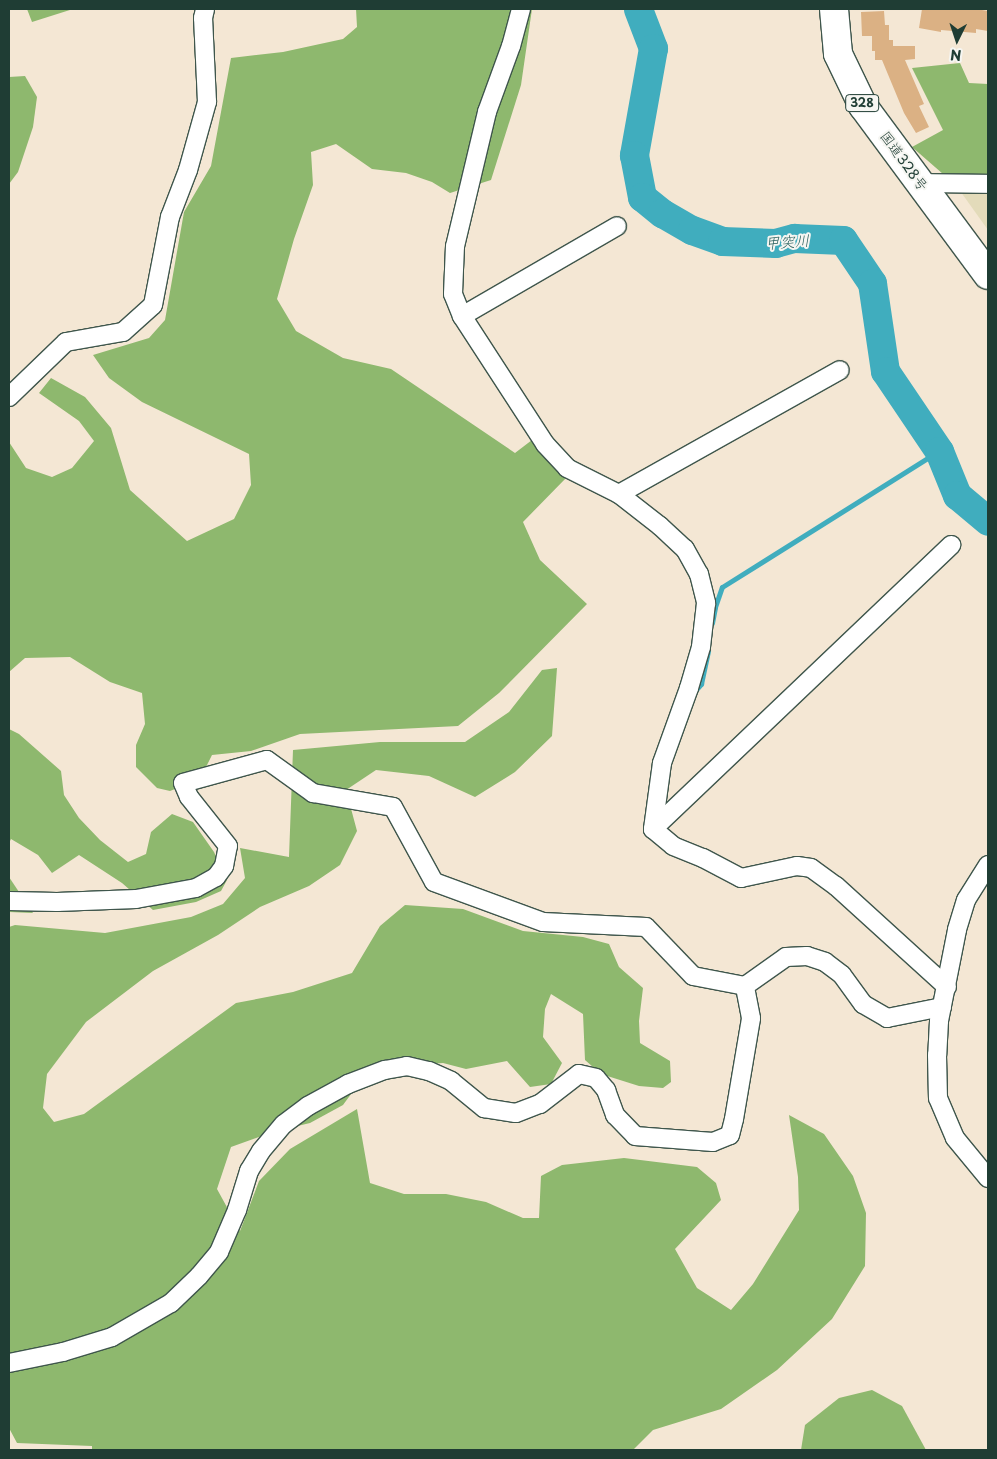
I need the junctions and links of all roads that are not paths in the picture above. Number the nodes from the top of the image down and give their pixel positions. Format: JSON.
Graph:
{"nodes":[{"id":1,"x":205,"y":9,"type":"edge"},
{"id":2,"x":521,"y":9,"type":"edge"},
{"id":3,"x":834,"y":9,"type":"edge"},
{"id":4,"x":920,"y":183,"type":"junction"},
{"id":5,"x":988,"y":184,"type":"edge"},
{"id":6,"x":618,"y":226,"type":"dead end"},
{"id":7,"x":988,"y":275,"type":"edge"},
{"id":8,"x":462,"y":316,"type":"junction"},
{"id":9,"x":840,"y":370,"type":"dead end"},
{"id":10,"x":9,"y":396,"type":"edge"},
{"id":11,"x":619,"y":494,"type":"junction"},
{"id":12,"x":951,"y":545,"type":"dead end"},
{"id":13,"x":652,"y":829,"type":"junction"},
{"id":14,"x":988,"y":864,"type":"edge"},
{"id":15,"x":9,"y":901,"type":"edge"},
{"id":16,"x":745,"y":986,"type":"junction"},
{"id":17,"x":947,"y":987,"type":"junction"},
{"id":18,"x":942,"y":1007,"type":"junction"},
{"id":19,"x":988,"y":1178,"type":"edge"},
{"id":20,"x":9,"y":1363,"type":"edge"}],
"edges":[{"from":1,"to":10,"type":"street"},
{"from":2,"to":8,"type":"street"},
{"from":3,"to":4,"type":"highway","name":"国道328号","number":"328"},
{"from":4,"to":5,"type":"street"},
{"from":4,"to":7,"type":"highway","name":"国道328号","number":"328"},
{"from":6,"to":8,"type":"street"},
{"from":8,"to":11,"type":"street"},
{"from":9,"to":11,"type":"street"},
{"from":11,"to":13,"type":"street"},
{"from":12,"to":13,"type":"street"},
{"from":13,"to":17,"type":"street"},
{"from":14,"to":17,"type":"street"},
{"from":15,"to":16,"type":"street"},
{"from":16,"to":18,"type":"street"},
{"from":16,"to":20,"type":"street"},
{"from":17,"to":18,"type":"street"},
{"from":18,"to":19,"type":"street"}]}
